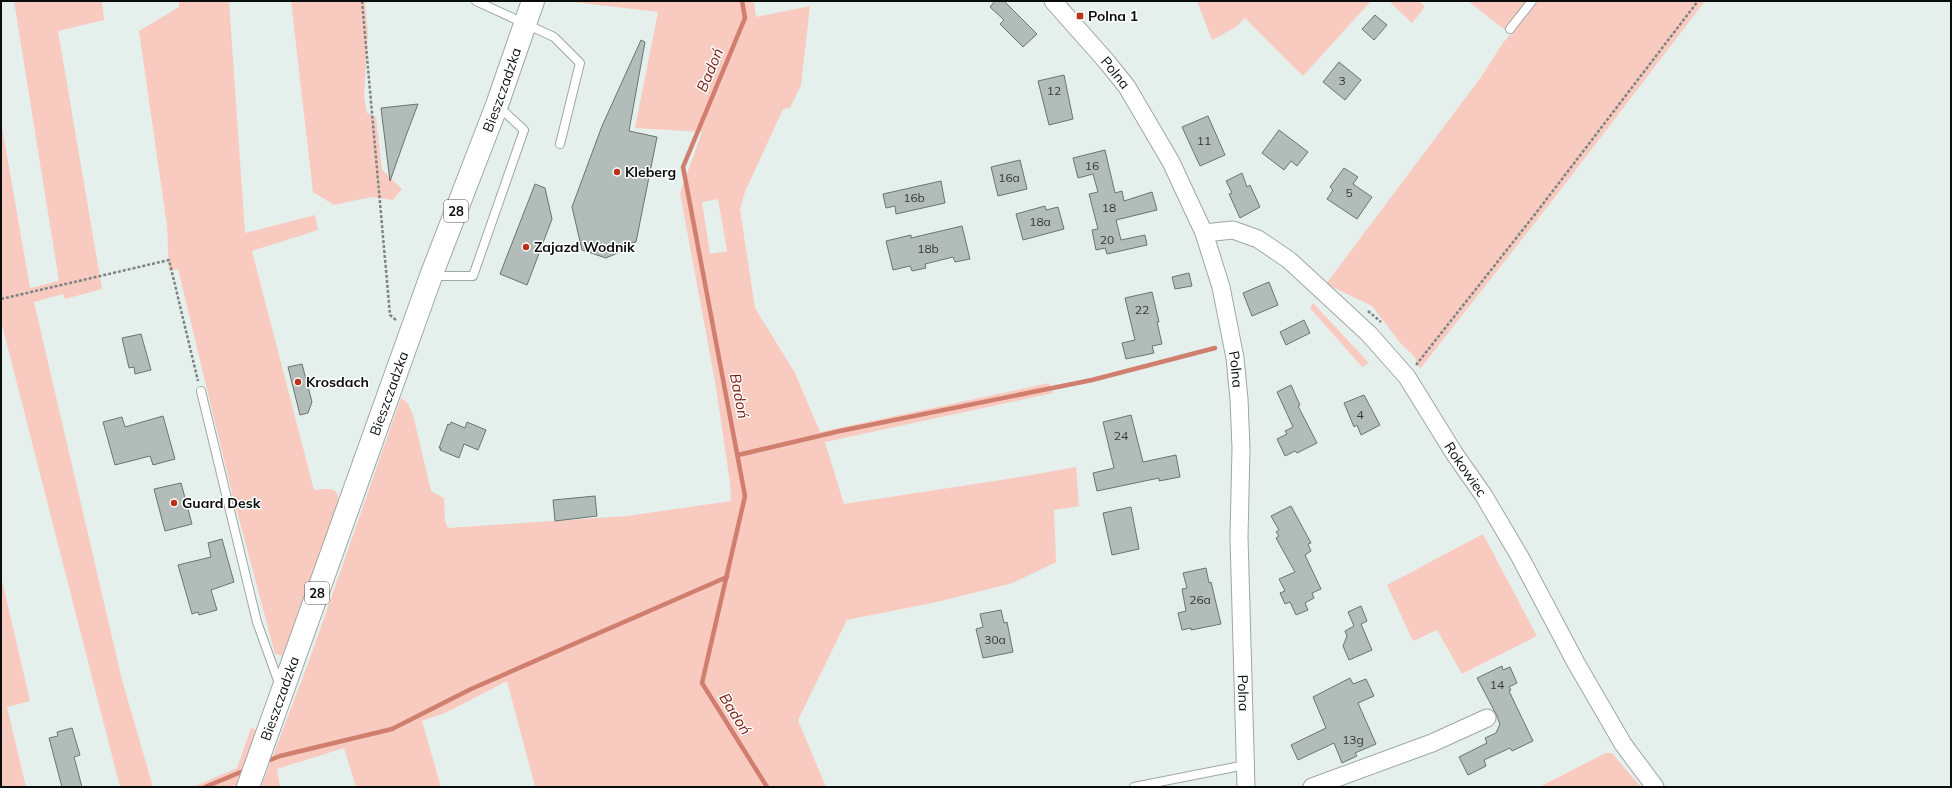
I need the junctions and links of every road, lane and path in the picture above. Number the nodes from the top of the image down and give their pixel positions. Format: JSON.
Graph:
{"nodes":[{"id":1,"x":362,"y":1,"type":"edge"},
{"id":2,"x":476,"y":1,"type":"edge"},
{"id":3,"x":533,"y":1,"type":"edge"},
{"id":4,"x":1053,"y":1,"type":"edge"},
{"id":5,"x":1532,"y":1,"type":"edge"},
{"id":6,"x":1698,"y":1,"type":"edge"},
{"id":7,"x":524,"y":24,"type":"junction"},
{"id":8,"x":1510,"y":29,"type":"dead end"},
{"id":9,"x":496,"y":105,"type":"junction"},
{"id":10,"x":560,"y":144,"type":"dead end"},
{"id":11,"x":1204,"y":233,"type":"junction"},
{"id":12,"x":431,"y":276,"type":"junction"},
{"id":13,"x":1,"y":299,"type":"edge"},
{"id":14,"x":410,"y":333,"type":"junction"},
{"id":15,"x":1407,"y":377,"type":"junction"},
{"id":16,"x":201,"y":391,"type":"joint"},
{"id":17,"x":282,"y":691,"type":"junction"},
{"id":18,"x":1487,"y":718,"type":"dead end"},
{"id":19,"x":1245,"y":766,"type":"junction"},
{"id":20,"x":248,"y":787,"type":"edge"},
{"id":21,"x":1134,"y":787,"type":"edge"},
{"id":22,"x":1246,"y":787,"type":"edge"},
{"id":23,"x":1312,"y":787,"type":"edge"},
{"id":24,"x":1655,"y":787,"type":"edge"}],
"edges":[{"from":1,"to":14,"type":"path"},
{"from":2,"to":7,"type":"lane"},
{"from":3,"to":7,"type":"main road","name":"Bieszczadzka","number":"28"},
{"from":4,"to":11,"type":"street","name":"Polna"},
{"from":5,"to":8,"type":"lane"},
{"from":6,"to":15,"type":"path"},
{"from":7,"to":9,"type":"main road","name":"Bieszczadzka","number":"28"},
{"from":7,"to":10,"type":"lane"},
{"from":9,"to":12,"type":"main road","name":"Bieszczadzka","number":"28"},
{"from":9,"to":12,"type":"lane"},
{"from":11,"to":15,"type":"street","name":"Rokowiec"},
{"from":11,"to":19,"type":"street","name":"Polna"},
{"from":12,"to":14,"type":"main road","name":"Bieszczadzka","number":"28"},
{"from":13,"to":16,"type":"path"},
{"from":14,"to":17,"type":"main road","name":"Bieszczadzka","number":"28"},
{"from":15,"to":24,"type":"street","name":"Rokowiec"},
{"from":16,"to":17,"type":"lane"},
{"from":17,"to":20,"type":"main road","name":"Bieszczadzka","number":"28"},
{"from":18,"to":23,"type":"street"},
{"from":19,"to":21,"type":"lane"},
{"from":19,"to":22,"type":"street","name":"Polna"}]}
